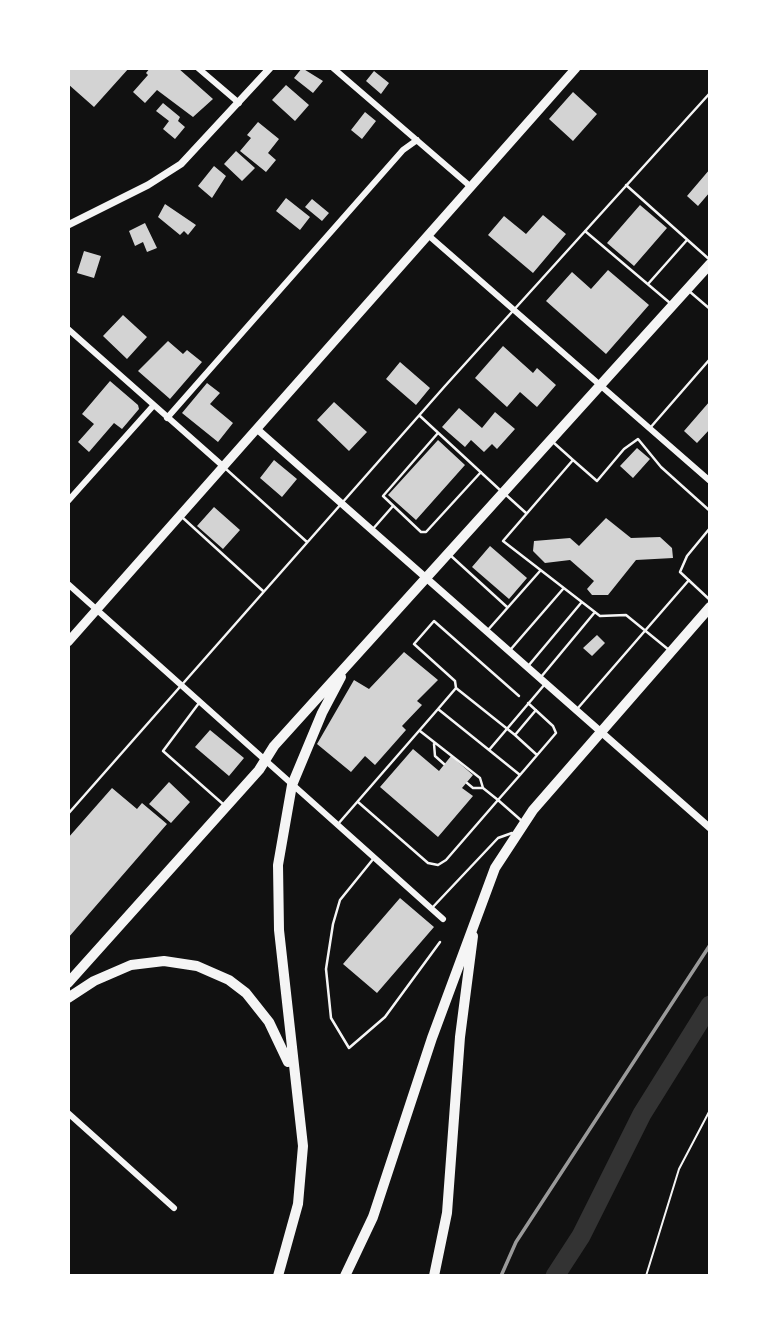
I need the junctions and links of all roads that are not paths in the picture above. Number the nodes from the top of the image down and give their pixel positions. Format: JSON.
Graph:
{"nodes":[{"id":1,"x":198,"y":68,"type":"edge"},
{"id":2,"x":270,"y":68,"type":"edge"},
{"id":3,"x":332,"y":68,"type":"edge"},
{"id":4,"x":576,"y":68,"type":"edge"},
{"id":5,"x":710,"y":93,"type":"edge"},
{"id":6,"x":239,"y":103,"type":"junction"},
{"id":7,"x":417,"y":140,"type":"junction"},
{"id":8,"x":626,"y":185,"type":"junction"},
{"id":9,"x":471,"y":187,"type":"junction"},
{"id":10,"x":68,"y":225,"type":"edge"},
{"id":11,"x":585,"y":231,"type":"junction"},
{"id":12,"x":428,"y":235,"type":"junction"},
{"id":13,"x":687,"y":240,"type":"junction"},
{"id":14,"x":710,"y":262,"type":"edge"},
{"id":15,"x":648,"y":284,"type":"junction"},
{"id":16,"x":687,"y":289,"type":"junction"},
{"id":17,"x":672,"y":305,"type":"junction"},
{"id":18,"x":710,"y":309,"type":"edge"},
{"id":19,"x":514,"y":310,"type":"junction"},
{"id":20,"x":68,"y":329,"type":"edge"},
{"id":21,"x":709,"y":360,"type":"edge"},
{"id":22,"x":600,"y":384,"type":"junction"},
{"id":23,"x":150,"y":408,"type":"junction"},
{"id":24,"x":419,"y":416,"type":"junction"},
{"id":25,"x":167,"y":418,"type":"junction"},
{"id":26,"x":649,"y":428,"type":"junction"},
{"id":27,"x":257,"y":429,"type":"junction"},
{"id":28,"x":438,"y":433,"type":"junction"},
{"id":29,"x":551,"y":440,"type":"junction"},
{"id":30,"x":573,"y":460,"type":"junction"},
{"id":31,"x":224,"y":467,"type":"junction"},
{"id":32,"x":481,"y":472,"type":"junction"},
{"id":33,"x":708,"y":477,"type":"edge"},
{"id":34,"x":504,"y":493,"type":"junction"},
{"id":35,"x":68,"y":501,"type":"edge"},
{"id":36,"x":342,"y":504,"type":"junction"},
{"id":37,"x":393,"y":506,"type":"junction"},
{"id":38,"x":710,"y":511,"type":"edge"},
{"id":39,"x":526,"y":513,"type":"junction"},
{"id":40,"x":181,"y":516,"type":"junction"},
{"id":41,"x":710,"y":528,"type":"edge"},
{"id":42,"x":372,"y":530,"type":"junction"},
{"id":43,"x":307,"y":543,"type":"junction"},
{"id":44,"x":449,"y":554,"type":"junction"},
{"id":45,"x":540,"y":571,"type":"junction"},
{"id":46,"x":427,"y":579,"type":"junction"},
{"id":47,"x":689,"y":580,"type":"junction"},
{"id":48,"x":68,"y":584,"type":"edge"},
{"id":49,"x":562,"y":589,"type":"junction"},
{"id":50,"x":264,"y":592,"type":"junction"},
{"id":51,"x":710,"y":600,"type":"edge"},
{"id":52,"x":581,"y":603,"type":"junction"},
{"id":53,"x":507,"y":607,"type":"junction"},
{"id":54,"x":710,"y":607,"type":"edge"},
{"id":55,"x":97,"y":610,"type":"junction"},
{"id":56,"x":595,"y":612,"type":"junction"},
{"id":57,"x":646,"y":628,"type":"junction"},
{"id":58,"x":486,"y":632,"type":"junction"},
{"id":59,"x":68,"y":642,"type":"edge"},
{"id":60,"x":671,"y":651,"type":"junction"},
{"id":61,"x":509,"y":652,"type":"junction"},
{"id":62,"x":348,"y":665,"type":"junction"},
{"id":63,"x":527,"y":668,"type":"junction"},
{"id":64,"x":542,"y":681,"type":"junction"},
{"id":65,"x":181,"y":686,"type":"junction"},
{"id":66,"x":456,"y":688,"type":"junction"},
{"id":67,"x":519,"y":696,"type":"dead end"},
{"id":68,"x":199,"y":703,"type":"junction"},
{"id":69,"x":528,"y":703,"type":"junction"},
{"id":70,"x":438,"y":709,"type":"junction"},
{"id":71,"x":536,"y":710,"type":"junction"},
{"id":72,"x":576,"y":711,"type":"junction"},
{"id":73,"x":506,"y":729,"type":"junction"},
{"id":74,"x":420,"y":731,"type":"junction"},
{"id":75,"x":600,"y":732,"type":"junction"},
{"id":76,"x":514,"y":736,"type":"junction"},
{"id":77,"x":434,"y":744,"type":"junction"},
{"id":78,"x":489,"y":750,"type":"junction"},
{"id":79,"x":537,"y":755,"type":"junction"},
{"id":80,"x":265,"y":762,"type":"junction"},
{"id":81,"x":444,"y":764,"type":"dead end"},
{"id":82,"x":520,"y":775,"type":"junction"},
{"id":83,"x":467,"y":783,"type":"dead end"},
{"id":84,"x":292,"y":785,"type":"junction"},
{"id":85,"x":483,"y":788,"type":"junction"},
{"id":86,"x":498,"y":800,"type":"junction"},
{"id":87,"x":358,"y":802,"type":"junction"},
{"id":88,"x":226,"y":807,"type":"junction"},
{"id":89,"x":68,"y":814,"type":"edge"},
{"id":90,"x":523,"y":822,"type":"junction"},
{"id":91,"x":337,"y":825,"type":"junction"},
{"id":92,"x":710,"y":828,"type":"edge"},
{"id":93,"x":517,"y":832,"type":"junction"},
{"id":94,"x":374,"y":858,"type":"junction"},
{"id":95,"x":431,"y":909,"type":"junction"},
{"id":96,"x":476,"y":915,"type":"junction"},
{"id":97,"x":443,"y":919,"type":"dead end"},
{"id":98,"x":440,"y":942,"type":"dead end"},
{"id":99,"x":68,"y":984,"type":"edge"},
{"id":100,"x":68,"y":998,"type":"edge"},
{"id":101,"x":295,"y":1083,"type":"junction"},
{"id":102,"x":68,"y":1113,"type":"edge"},
{"id":103,"x":174,"y":1208,"type":"dead end"},
{"id":104,"x":278,"y":1276,"type":"edge"},
{"id":105,"x":345,"y":1276,"type":"edge"},
{"id":106,"x":434,"y":1276,"type":"edge"}],
"edges":[{"from":1,"to":6,"type":"street"},
{"from":2,"to":6,"type":"street"},
{"from":3,"to":7,"type":"street"},
{"from":4,"to":9,"type":"main road"},
{"from":5,"to":8,"type":"lane"},
{"from":6,"to":10,"type":"street"},
{"from":7,"to":9,"type":"street"},
{"from":7,"to":25,"type":"street"},
{"from":8,"to":11,"type":"lane"},
{"from":8,"to":13,"type":"lane"},
{"from":9,"to":12,"type":"main road"},
{"from":11,"to":15,"type":"lane"},
{"from":11,"to":19,"type":"lane"},
{"from":12,"to":19,"type":"street"},
{"from":12,"to":27,"type":"main road"},
{"from":13,"to":14,"type":"lane"},
{"from":13,"to":15,"type":"lane"},
{"from":14,"to":16,"type":"main road"},
{"from":15,"to":17,"type":"lane"},
{"from":16,"to":17,"type":"main road"},
{"from":16,"to":18,"type":"lane"},
{"from":17,"to":22,"type":"main road"},
{"from":19,"to":22,"type":"street"},
{"from":19,"to":24,"type":"lane"},
{"from":20,"to":23,"type":"street"},
{"from":21,"to":26,"type":"lane"},
{"from":22,"to":26,"type":"street"},
{"from":22,"to":29,"type":"main road"},
{"from":23,"to":25,"type":"street"},
{"from":23,"to":35,"type":"street"},
{"from":24,"to":28,"type":"lane"},
{"from":24,"to":36,"type":"lane"},
{"from":25,"to":31,"type":"street"},
{"from":26,"to":33,"type":"street"},
{"from":27,"to":31,"type":"main road"},
{"from":27,"to":36,"type":"street"},
{"from":28,"to":32,"type":"lane"},
{"from":28,"to":37,"type":"lane"},
{"from":29,"to":30,"type":"lane"},
{"from":29,"to":34,"type":"main road"},
{"from":30,"to":38,"type":"lane"},
{"from":30,"to":39,"type":"lane"},
{"from":31,"to":40,"type":"main road"},
{"from":31,"to":43,"type":"lane"},
{"from":32,"to":34,"type":"lane"},
{"from":32,"to":37,"type":"lane"},
{"from":34,"to":39,"type":"lane"},
{"from":34,"to":44,"type":"main road"},
{"from":36,"to":42,"type":"street"},
{"from":36,"to":43,"type":"lane"},
{"from":37,"to":42,"type":"lane"},
{"from":39,"to":45,"type":"lane"},
{"from":40,"to":50,"type":"lane"},
{"from":40,"to":55,"type":"main road"},
{"from":41,"to":47,"type":"lane"},
{"from":42,"to":46,"type":"street"},
{"from":43,"to":50,"type":"lane"},
{"from":44,"to":46,"type":"main road"},
{"from":44,"to":53,"type":"lane"},
{"from":45,"to":49,"type":"lane"},
{"from":45,"to":53,"type":"lane"},
{"from":46,"to":58,"type":"street"},
{"from":46,"to":62,"type":"main road"},
{"from":47,"to":51,"type":"lane"},
{"from":47,"to":57,"type":"lane"},
{"from":48,"to":55,"type":"street"},
{"from":49,"to":52,"type":"lane"},
{"from":49,"to":61,"type":"lane"},
{"from":50,"to":65,"type":"lane"},
{"from":52,"to":56,"type":"lane"},
{"from":52,"to":63,"type":"lane"},
{"from":53,"to":58,"type":"lane"},
{"from":54,"to":60,"type":"main road"},
{"from":55,"to":59,"type":"main road"},
{"from":55,"to":65,"type":"street"},
{"from":56,"to":57,"type":"lane"},
{"from":56,"to":64,"type":"lane"},
{"from":57,"to":60,"type":"lane"},
{"from":57,"to":72,"type":"lane"},
{"from":58,"to":61,"type":"street"},
{"from":60,"to":75,"type":"main road"},
{"from":61,"to":63,"type":"street"},
{"from":62,"to":80,"type":"main road"},
{"from":62,"to":84,"type":"main road"},
{"from":63,"to":64,"type":"street"},
{"from":64,"to":69,"type":"lane"},
{"from":64,"to":72,"type":"street"},
{"from":65,"to":68,"type":"street"},
{"from":65,"to":89,"type":"lane"},
{"from":66,"to":67,"type":"lane"},
{"from":66,"to":70,"type":"lane"},
{"from":66,"to":73,"type":"lane"},
{"from":68,"to":80,"type":"street"},
{"from":68,"to":88,"type":"lane"},
{"from":69,"to":71,"type":"lane"},
{"from":69,"to":73,"type":"lane"},
{"from":70,"to":74,"type":"lane"},
{"from":70,"to":78,"type":"lane"},
{"from":71,"to":76,"type":"lane"},
{"from":71,"to":79,"type":"lane"},
{"from":72,"to":75,"type":"street"},
{"from":73,"to":76,"type":"lane"},
{"from":73,"to":78,"type":"lane"},
{"from":74,"to":77,"type":"lane"},
{"from":74,"to":87,"type":"lane"},
{"from":75,"to":90,"type":"main road"},
{"from":75,"to":92,"type":"street"},
{"from":76,"to":79,"type":"lane"},
{"from":77,"to":81,"type":"lane"},
{"from":77,"to":85,"type":"lane"},
{"from":78,"to":82,"type":"lane"},
{"from":79,"to":82,"type":"lane"},
{"from":80,"to":84,"type":"street"},
{"from":80,"to":88,"type":"main road"},
{"from":82,"to":86,"type":"lane"},
{"from":83,"to":85,"type":"lane"},
{"from":84,"to":91,"type":"street"},
{"from":84,"to":101,"type":"main road"},
{"from":85,"to":86,"type":"lane"},
{"from":86,"to":87,"type":"lane"},
{"from":86,"to":90,"type":"lane"},
{"from":87,"to":91,"type":"lane"},
{"from":88,"to":99,"type":"main road"},
{"from":90,"to":93,"type":"main road"},
{"from":91,"to":94,"type":"street"},
{"from":93,"to":95,"type":"lane"},
{"from":93,"to":96,"type":"main road"},
{"from":94,"to":95,"type":"street"},
{"from":94,"to":98,"type":"lane"},
{"from":95,"to":97,"type":"street"},
{"from":96,"to":105,"type":"main road"},
{"from":96,"to":106,"type":"main road"},
{"from":100,"to":101,"type":"main road"},
{"from":101,"to":104,"type":"main road"},
{"from":102,"to":103,"type":"street"}]}
